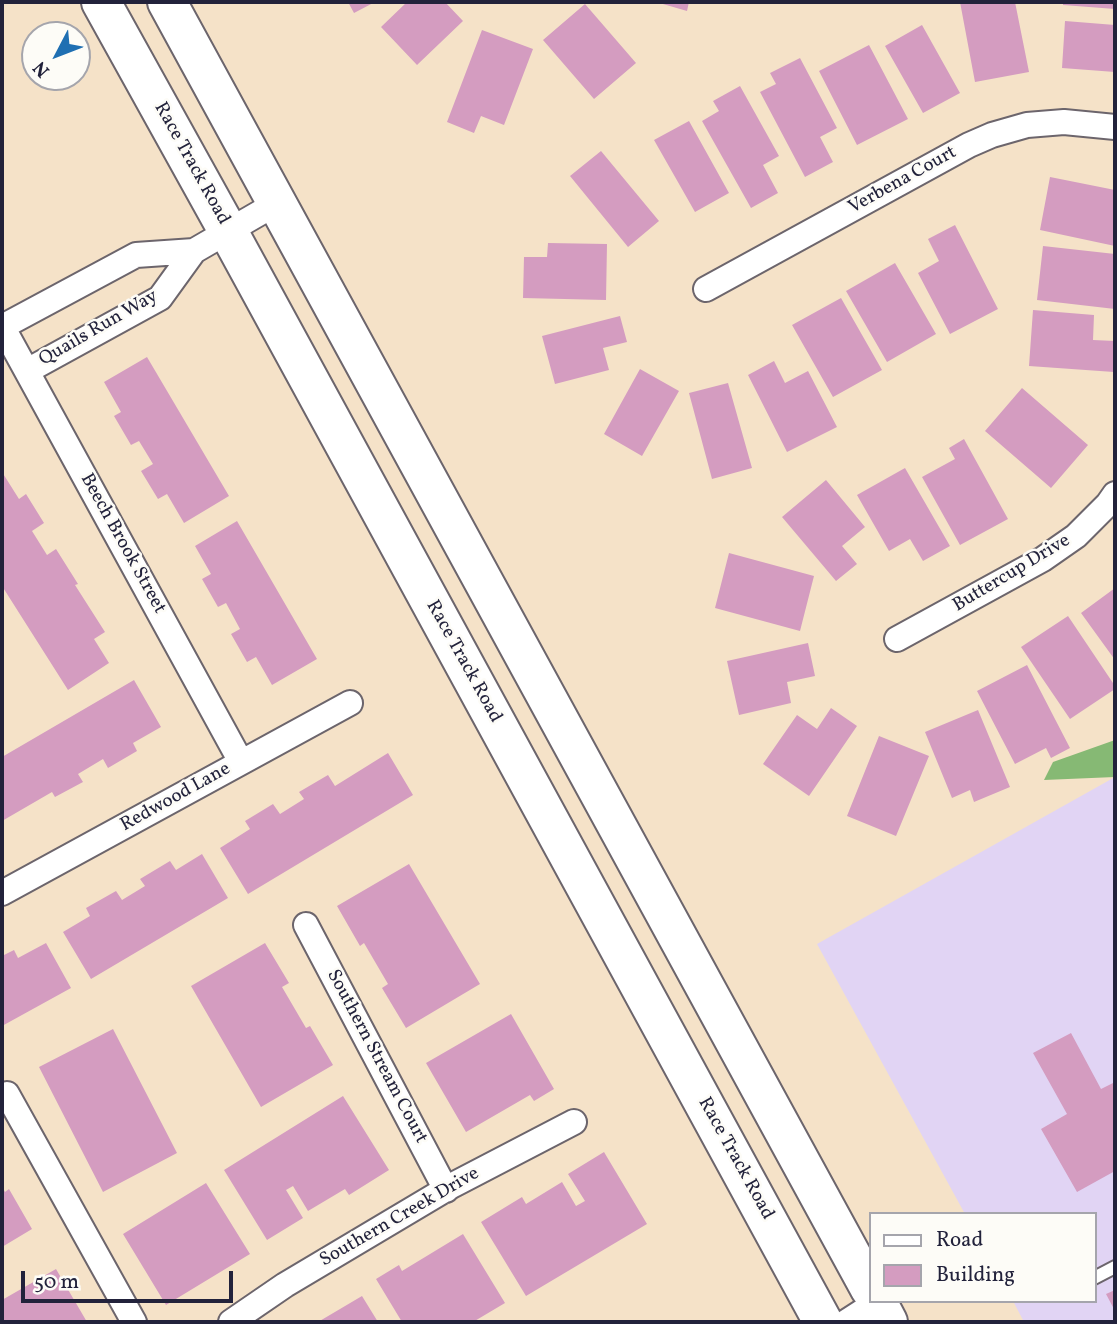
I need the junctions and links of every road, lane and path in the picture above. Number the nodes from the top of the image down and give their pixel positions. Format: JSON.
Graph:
{"nodes":[{"id":1,"x":101,"y":2,"type":"edge"},
{"id":2,"x":167,"y":2,"type":"edge"},
{"id":3,"x":1115,"y":127,"type":"edge"},
{"id":4,"x":277,"y":202,"type":"junction"},
{"id":5,"x":228,"y":231,"type":"junction"},
{"id":6,"x":194,"y":251,"type":"junction"},
{"id":7,"x":706,"y":289,"type":"dead end"},
{"id":8,"x":2,"y":327,"type":"edge"},
{"id":9,"x":27,"y":371,"type":"junction"},
{"id":10,"x":1115,"y":494,"type":"edge"},
{"id":11,"x":897,"y":639,"type":"dead end"},
{"id":12,"x":350,"y":702,"type":"dead end"},
{"id":13,"x":241,"y":762,"type":"junction"},
{"id":14,"x":2,"y":893,"type":"edge"},
{"id":15,"x":306,"y":925,"type":"dead end"},
{"id":16,"x":6,"y":1094,"type":"dead end"},
{"id":17,"x":574,"y":1122,"type":"dead end"},
{"id":18,"x":446,"y":1190,"type":"junction"},
{"id":19,"x":1115,"y":1267,"type":"edge"},
{"id":20,"x":1096,"y":1277,"type":"edge"},
{"id":21,"x":869,"y":1287,"type":"edge"},
{"id":22,"x":874,"y":1303,"type":"edge"},
{"id":23,"x":878,"y":1303,"type":"edge"},
{"id":24,"x":134,"y":1322,"type":"edge"},
{"id":25,"x":230,"y":1322,"type":"edge"},
{"id":26,"x":823,"y":1322,"type":"edge"},
{"id":27,"x":846,"y":1322,"type":"edge"},
{"id":28,"x":888,"y":1322,"type":"edge"}],
"edges":[{"from":1,"to":5,"type":"main road","name":"Race Track Road"},
{"from":2,"to":4,"type":"main road"},
{"from":3,"to":7,"type":"street","name":"Verbena Court"},
{"from":4,"to":5,"type":"street","name":"Quails Run Way"},
{"from":4,"to":21,"type":"main road"},
{"from":5,"to":6,"type":"street","name":"Quails Run Way"},
{"from":5,"to":26,"type":"main road","name":"Race Track Road"},
{"from":6,"to":8,"type":"street","name":"Quails Run Way"},
{"from":6,"to":9,"type":"street","name":"Quails Run Way"},
{"from":8,"to":9,"type":"street","name":"Beech Brook Street"},
{"from":9,"to":13,"type":"street","name":"Beech Brook Street"},
{"from":10,"to":11,"type":"street","name":"Buttercup Drive"},
{"from":12,"to":13,"type":"street","name":"Redwood Lane"},
{"from":13,"to":14,"type":"street","name":"Redwood Lane"},
{"from":15,"to":18,"type":"street","name":"Southern Stream Court"},
{"from":16,"to":24,"type":"street"},
{"from":17,"to":18,"type":"street","name":"Southern Creek Drive"},
{"from":18,"to":25,"type":"street","name":"Southern Creek Drive"},
{"from":19,"to":20,"type":"lane"},
{"from":22,"to":27,"type":"street"},
{"from":23,"to":28,"type":"main road"}]}
